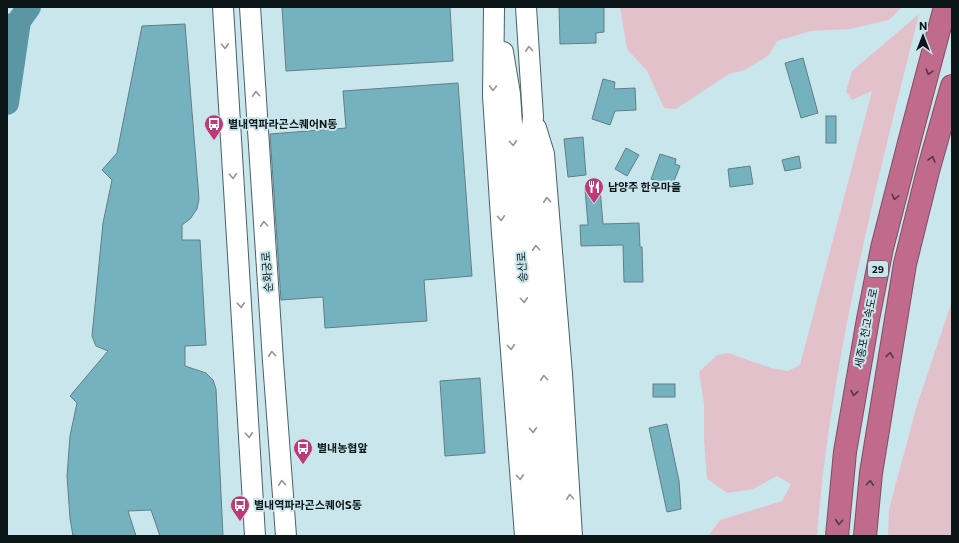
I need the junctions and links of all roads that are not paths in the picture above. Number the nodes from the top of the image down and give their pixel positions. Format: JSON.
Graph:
{"nodes":[{"id":1,"x":223,"y":7,"type":"edge"},
{"id":2,"x":250,"y":7,"type":"edge"},
{"id":3,"x":495,"y":7,"type":"edge"},
{"id":4,"x":526,"y":7,"type":"edge"},
{"id":5,"x":946,"y":7,"type":"edge"},
{"id":6,"x":952,"y":86,"type":"edge"},
{"id":7,"x":548,"y":532,"type":"edge"},
{"id":8,"x":255,"y":536,"type":"edge"},
{"id":9,"x":286,"y":536,"type":"edge"},
{"id":10,"x":837,"y":536,"type":"edge"},
{"id":11,"x":865,"y":536,"type":"edge"}],
"edges":[{"from":1,"to":8,"type":"street","one_way":true},
{"from":9,"to":2,"type":"street","name":"순화궁로","one_way":true},
{"from":3,"to":7,"type":"street","one_way":true},
{"from":7,"to":4,"type":"street","name":"송산로","one_way":true},
{"from":5,"to":10,"type":"highway","name":"세종포천고속도로","number":"29","one_way":true},
{"from":11,"to":6,"type":"highway","number":"29","one_way":true}]}
